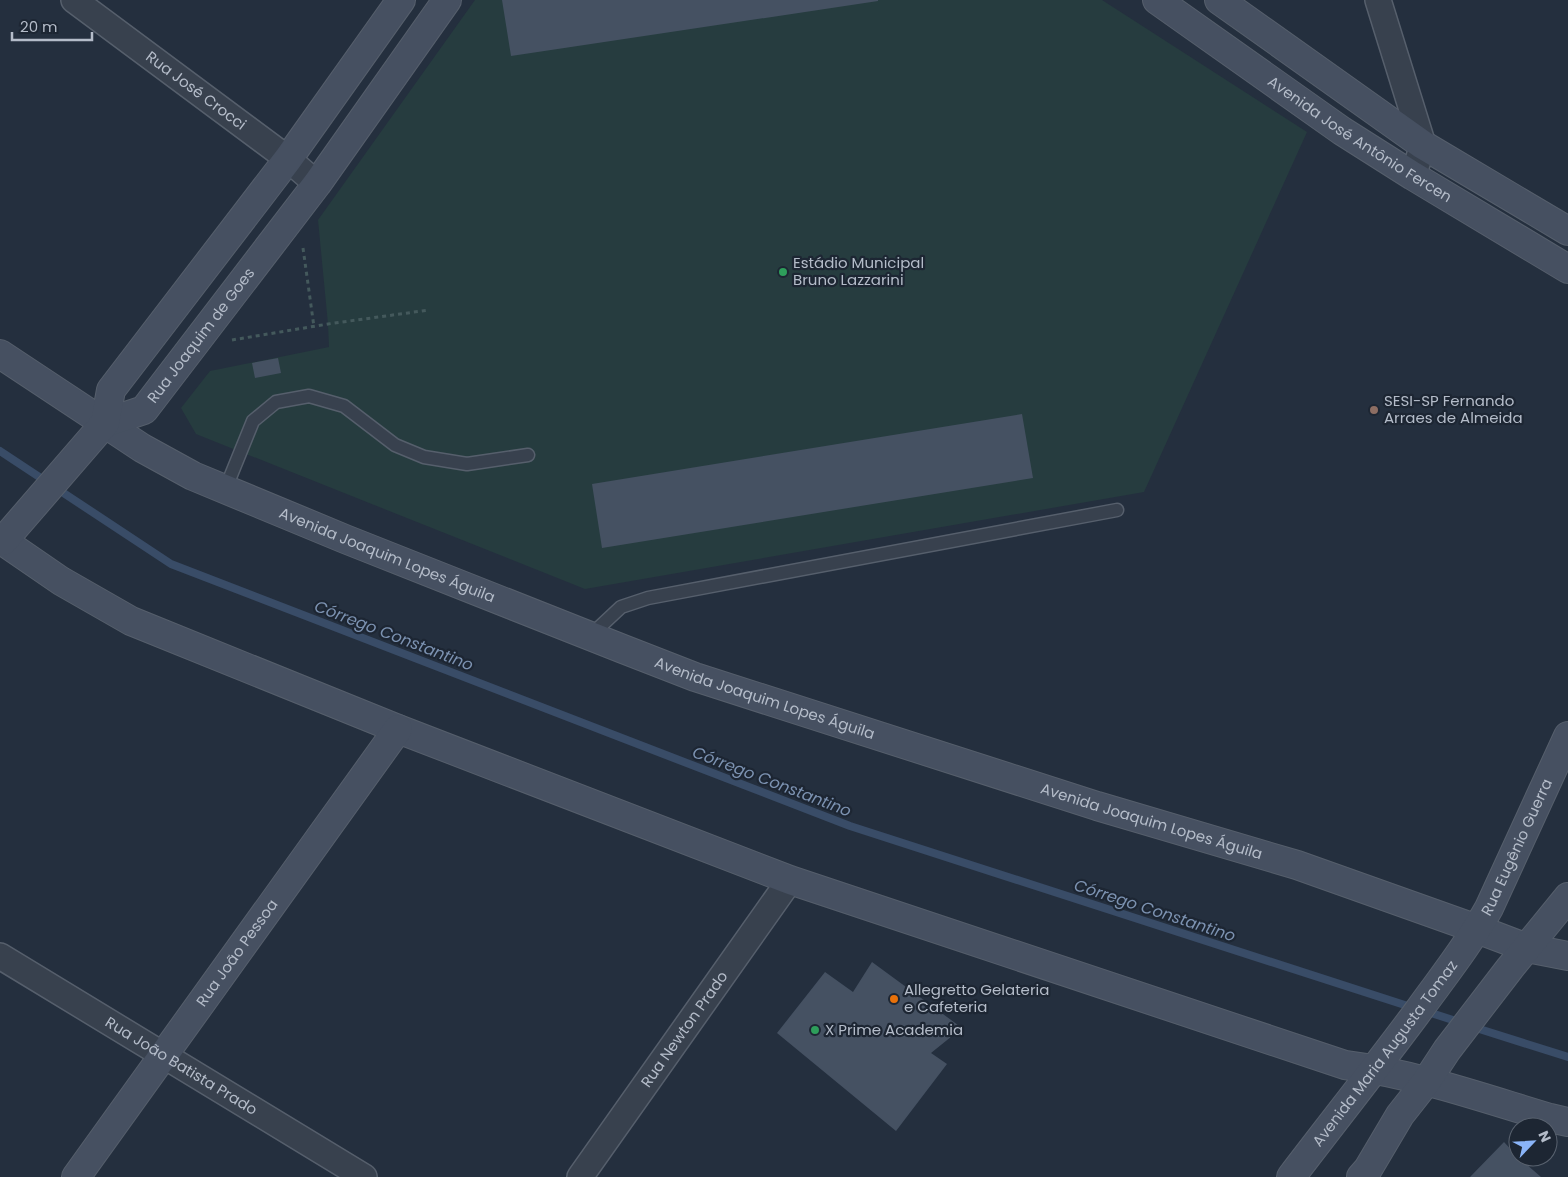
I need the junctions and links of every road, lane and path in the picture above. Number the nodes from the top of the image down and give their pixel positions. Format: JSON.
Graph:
{"nodes":[{"id":1,"x":74,"y":0,"type":"edge"},
{"id":2,"x":401,"y":0,"type":"edge"},
{"id":3,"x":447,"y":0,"type":"edge"},
{"id":4,"x":1157,"y":0,"type":"edge"},
{"id":5,"x":1219,"y":0,"type":"edge"},
{"id":6,"x":1378,"y":0,"type":"edge"},
{"id":7,"x":1423,"y":145,"type":"junction"},
{"id":8,"x":288,"y":159,"type":"junction"},
{"id":9,"x":1413,"y":176,"type":"junction"},
{"id":10,"x":317,"y":184,"type":"junction"},
{"id":11,"x":1568,"y":232,"type":"edge"},
{"id":12,"x":303,"y":248,"type":"dead end"},
{"id":13,"x":1568,"y":269,"type":"edge"},
{"id":14,"x":429,"y":310,"type":"dead end"},
{"id":15,"x":314,"y":327,"type":"junction"},
{"id":16,"x":229,"y":341,"type":"dead end"},
{"id":17,"x":0,"y":354,"type":"edge"},
{"id":18,"x":105,"y":423,"type":"junction"},
{"id":19,"x":528,"y":455,"type":"dead end"},
{"id":20,"x":225,"y":490,"type":"junction"},
{"id":21,"x":1117,"y":510,"type":"dead end"},
{"id":22,"x":1,"y":542,"type":"edge"},
{"id":23,"x":590,"y":636,"type":"junction"},
{"id":24,"x":398,"y":730,"type":"junction"},
{"id":25,"x":1568,"y":736,"type":"edge"},
{"id":26,"x":790,"y":880,"type":"junction"},
{"id":27,"x":1568,"y":897,"type":"edge"},
{"id":28,"x":1477,"y":929,"type":"junction"},
{"id":29,"x":1527,"y":948,"type":"junction"},
{"id":30,"x":0,"y":956,"type":"edge"},
{"id":31,"x":1568,"y":956,"type":"edge"},
{"id":32,"x":162,"y":1055,"type":"junction"},
{"id":33,"x":1374,"y":1069,"type":"junction"},
{"id":34,"x":1426,"y":1082,"type":"junction"},
{"id":35,"x":1568,"y":1122,"type":"edge"},
{"id":36,"x":1368,"y":1174,"type":"edge"},
{"id":37,"x":76,"y":1177,"type":"edge"},
{"id":38,"x":364,"y":1177,"type":"edge"},
{"id":39,"x":580,"y":1177,"type":"edge"},
{"id":40,"x":1292,"y":1177,"type":"edge"}],
"edges":[{"from":1,"to":8,"type":"street","name":"Rua José Crocci"},
{"from":2,"to":8,"type":"main road"},
{"from":3,"to":10,"type":"main road","name":"Rua Joaquim de Goes"},
{"from":4,"to":9,"type":"main road","name":"Avenida José Antônio Fercen"},
{"from":5,"to":7,"type":"main road","name":"Avenida José Antônio Fercen"},
{"from":6,"to":7,"type":"street"},
{"from":7,"to":9,"type":"street"},
{"from":7,"to":11,"type":"main road","name":"Avenida José Antônio Fercen"},
{"from":8,"to":10,"type":"street","name":"Rua José Crocci"},
{"from":8,"to":18,"type":"main road"},
{"from":9,"to":13,"type":"main road","name":"Avenida José Antônio Fercen"},
{"from":10,"to":18,"type":"main road","name":"Rua Joaquim de Goes"},
{"from":12,"to":15,"type":"path"},
{"from":14,"to":15,"type":"path"},
{"from":15,"to":16,"type":"path"},
{"from":17,"to":18,"type":"main road","name":"Avenida Joaquim Lopes Águila"},
{"from":18,"to":20,"type":"main road","name":"Avenida Joaquim Lopes Águila"},
{"from":18,"to":22,"type":"main road"},
{"from":19,"to":20,"type":"lane"},
{"from":20,"to":23,"type":"main road","name":"Avenida Joaquim Lopes Águila"},
{"from":21,"to":23,"type":"lane"},
{"from":22,"to":24,"type":"main road"},
{"from":23,"to":28,"type":"main road","name":"Avenida Joaquim Lopes Águila"},
{"from":24,"to":26,"type":"main road"},
{"from":24,"to":32,"type":"main road","name":"Rua João Pessoa"},
{"from":25,"to":28,"type":"main road","name":"Rua Eugênio Guerra"},
{"from":26,"to":33,"type":"main road"},
{"from":26,"to":39,"type":"street","name":"Rua Newton Prado"},
{"from":27,"to":29,"type":"main road"},
{"from":28,"to":29,"type":"main road","name":"Avenida Joaquim Lopes Águila"},
{"from":28,"to":33,"type":"main road","name":"Avenida Maria Augusta Tomaz"},
{"from":29,"to":31,"type":"main road","name":"Avenida Joaquim Lopes Águila"},
{"from":29,"to":34,"type":"main road"},
{"from":30,"to":32,"type":"street","name":"Rua João Batista Prado"},
{"from":32,"to":37,"type":"main road","name":"Rua João Pessoa"},
{"from":32,"to":38,"type":"street","name":"Rua João Batista Prado"},
{"from":33,"to":34,"type":"main road"},
{"from":33,"to":40,"type":"main road","name":"Avenida Maria Augusta Tomaz"},
{"from":34,"to":35,"type":"main road"},
{"from":34,"to":36,"type":"main road"}]}
